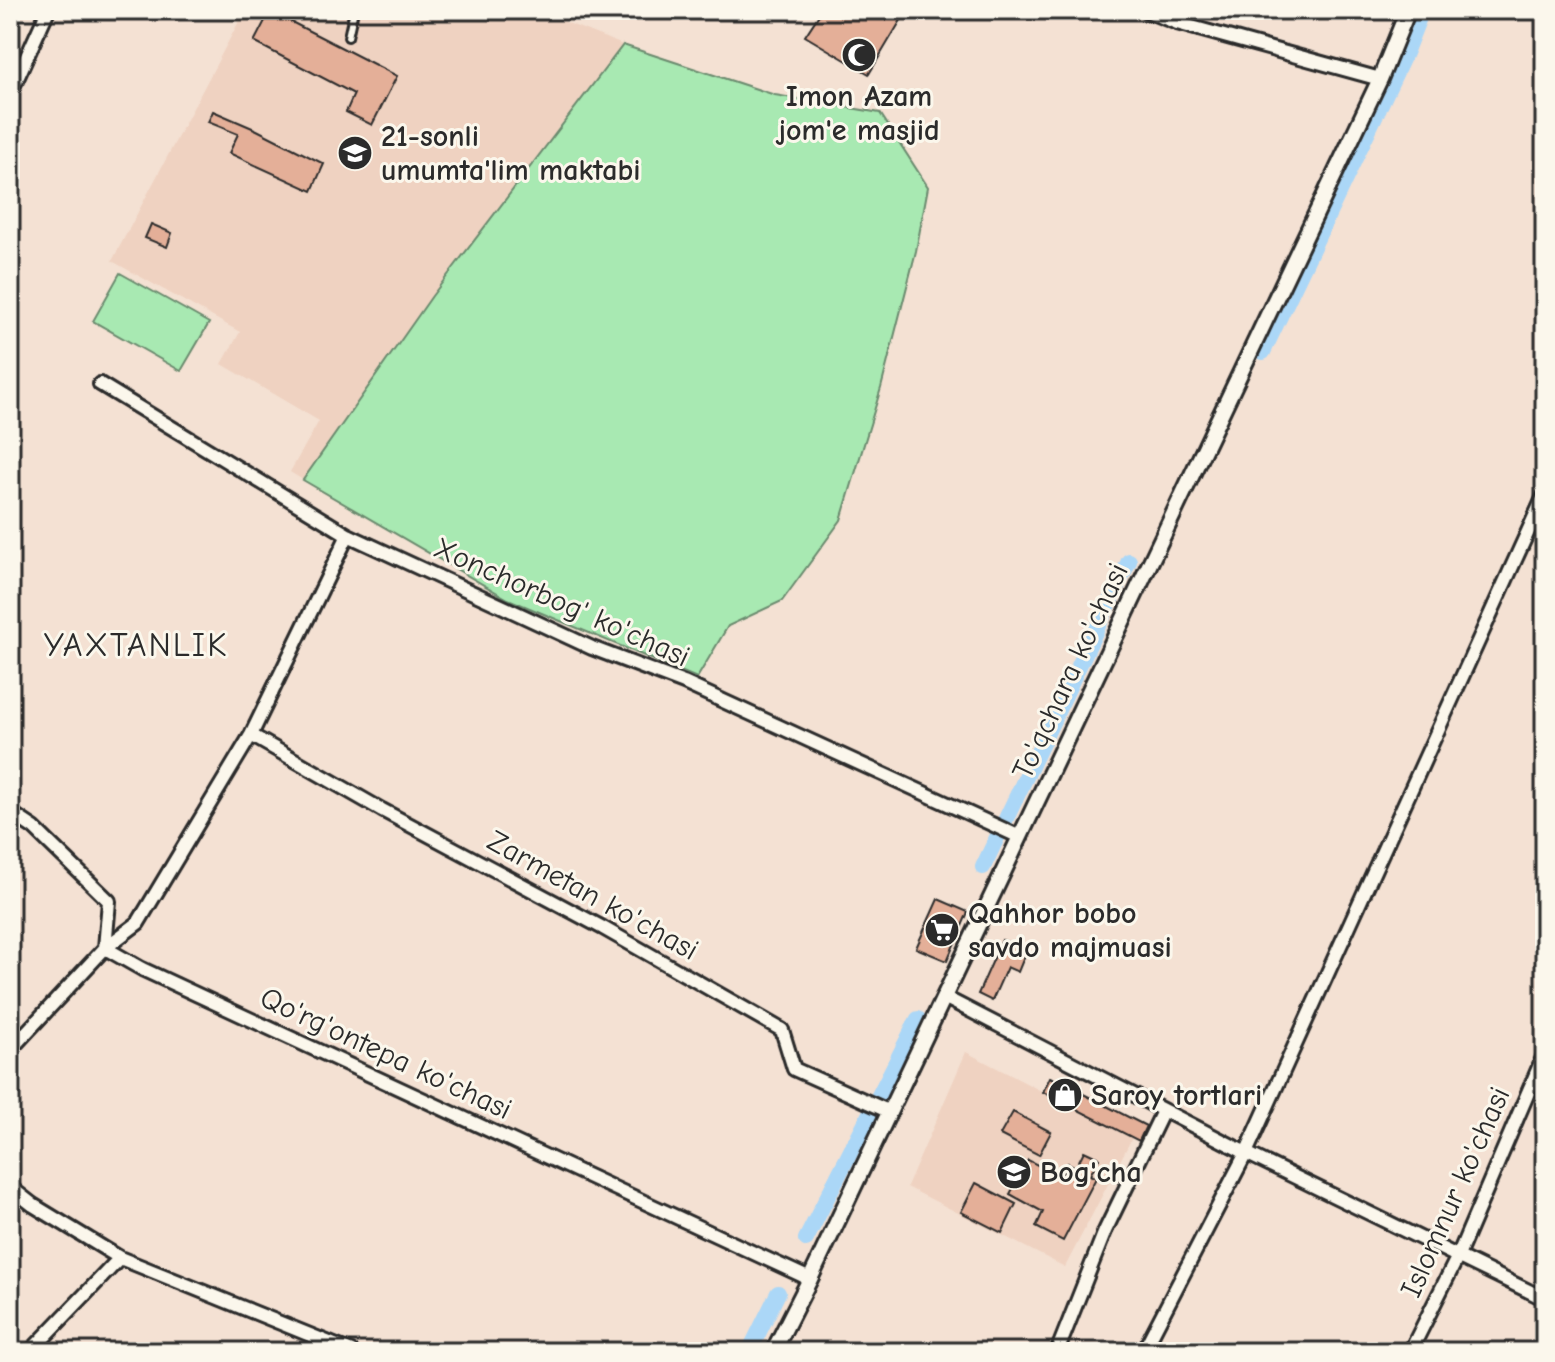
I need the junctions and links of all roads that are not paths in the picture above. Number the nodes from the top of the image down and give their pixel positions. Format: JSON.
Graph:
{"nodes":[{"id":1,"x":48,"y":10,"type":"edge"},
{"id":2,"x":354,"y":10,"type":"edge"},
{"id":3,"x":1144,"y":10,"type":"edge"},
{"id":4,"x":1408,"y":10,"type":"edge"},
{"id":5,"x":348,"y":37,"type":"dead end"},
{"id":6,"x":1380,"y":79,"type":"junction"},
{"id":7,"x":10,"y":92,"type":"edge"},
{"id":8,"x":100,"y":384,"type":"dead end"},
{"id":9,"x":1545,"y":494,"type":"edge"},
{"id":10,"x":348,"y":535,"type":"junction"},
{"id":11,"x":251,"y":735,"type":"junction"},
{"id":12,"x":10,"y":812,"type":"edge"},
{"id":13,"x":1020,"y":837,"type":"junction"},
{"id":14,"x":105,"y":948,"type":"junction"},
{"id":15,"x":944,"y":997,"type":"junction"},
{"id":16,"x":10,"y":1050,"type":"edge"},
{"id":17,"x":1545,"y":1053,"type":"edge"},
{"id":18,"x":1163,"y":1111,"type":"junction"},
{"id":19,"x":890,"y":1112,"type":"junction"},
{"id":20,"x":1246,"y":1153,"type":"junction"},
{"id":21,"x":10,"y":1187,"type":"edge"},
{"id":22,"x":1458,"y":1256,"type":"junction"},
{"id":23,"x":120,"y":1258,"type":"junction"},
{"id":24,"x":810,"y":1279,"type":"junction"},
{"id":25,"x":1545,"y":1299,"type":"edge"},
{"id":26,"x":30,"y":1352,"type":"edge"},
{"id":27,"x":352,"y":1352,"type":"edge"},
{"id":28,"x":773,"y":1352,"type":"edge"},
{"id":29,"x":1057,"y":1352,"type":"edge"},
{"id":30,"x":1143,"y":1352,"type":"edge"},
{"id":31,"x":1410,"y":1352,"type":"edge"}],
"edges":[{"from":1,"to":7,"type":"street"},
{"from":2,"to":5,"type":"lane"},
{"from":3,"to":6,"type":"street"},
{"from":4,"to":6,"type":"street","name":"To'qchara ko'chasi"},
{"from":6,"to":13,"type":"street","name":"To'qchara ko'chasi"},
{"from":8,"to":10,"type":"street","name":"Xonchorbog' ko'chasi"},
{"from":9,"to":20,"type":"street"},
{"from":10,"to":11,"type":"street"},
{"from":10,"to":13,"type":"street","name":"Xonchorbog' ko'chasi"},
{"from":11,"to":14,"type":"street"},
{"from":11,"to":19,"type":"street","name":"Zarmetan ko'chasi"},
{"from":12,"to":14,"type":"street"},
{"from":13,"to":15,"type":"street","name":"To'qchara ko'chasi"},
{"from":14,"to":16,"type":"street"},
{"from":14,"to":24,"type":"street","name":"Qo'rg'ontepa ko'chasi"},
{"from":15,"to":18,"type":"street"},
{"from":15,"to":19,"type":"street","name":"To'qchara ko'chasi"},
{"from":17,"to":22,"type":"street","name":"Islomnur ko'chasi"},
{"from":18,"to":20,"type":"street"},
{"from":18,"to":29,"type":"street"},
{"from":19,"to":24,"type":"street","name":"To'qchara ko'chasi"},
{"from":20,"to":22,"type":"street"},
{"from":20,"to":30,"type":"street"},
{"from":21,"to":23,"type":"street"},
{"from":22,"to":25,"type":"street"},
{"from":22,"to":31,"type":"street","name":"Islomnur ko'chasi"},
{"from":23,"to":26,"type":"street"},
{"from":23,"to":27,"type":"street"},
{"from":24,"to":28,"type":"street","name":"To'qchara ko'chasi"}]}
